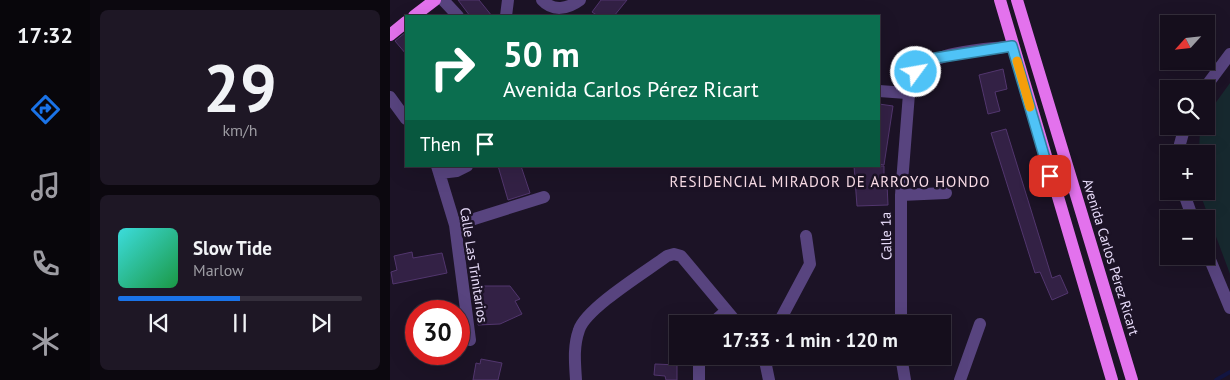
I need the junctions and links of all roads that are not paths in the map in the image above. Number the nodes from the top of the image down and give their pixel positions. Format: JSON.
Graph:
{"nodes":[{"id":1,"x":435,"y":0,"type":"edge"},
{"id":2,"x":443,"y":0,"type":"edge"},
{"id":3,"x":508,"y":0,"type":"edge"},
{"id":4,"x":533,"y":0,"type":"edge"},
{"id":5,"x":580,"y":0,"type":"edge"},
{"id":6,"x":1000,"y":0,"type":"edge"},
{"id":7,"x":1017,"y":0,"type":"edge"},
{"id":8,"x":545,"y":11,"type":"edge"},
{"id":9,"x":415,"y":15,"type":"edge"},
{"id":10,"x":457,"y":15,"type":"edge"},
{"id":11,"x":506,"y":15,"type":"edge"},
{"id":12,"x":405,"y":23,"type":"edge"},
{"id":13,"x":390,"y":35,"type":"edge"},
{"id":14,"x":1012,"y":46,"type":"junction"},
{"id":15,"x":1230,"y":54,"type":"edge"},
{"id":16,"x":1211,"y":80,"type":"edge"},
{"id":17,"x":880,"y":91,"type":"edge"},
{"id":18,"x":907,"y":93,"type":"junction"},
{"id":19,"x":390,"y":97,"type":"edge"},
{"id":20,"x":405,"y":118,"type":"edge"},
{"id":21,"x":465,"y":167,"type":"edge"},
{"id":22,"x":439,"y":170,"type":"edge"},
{"id":23,"x":946,"y":193,"type":"dead end"},
{"id":24,"x":901,"y":195,"type":"junction"},
{"id":25,"x":544,"y":197,"type":"dead end"},
{"id":26,"x":455,"y":224,"type":"junction"},
{"id":27,"x":806,"y":236,"type":"dead end"},
{"id":28,"x":1212,"y":265,"type":"edge"},
{"id":29,"x":465,"y":300,"type":"edge"},
{"id":30,"x":1230,"y":308,"type":"edge"},
{"id":31,"x":726,"y":311,"type":"junction"},
{"id":32,"x":721,"y":315,"type":"edge"},
{"id":33,"x":730,"y":315,"type":"edge"},
{"id":34,"x":783,"y":315,"type":"edge"},
{"id":35,"x":901,"y":315,"type":"edge"},
{"id":36,"x":980,"y":324,"type":"dead end"},
{"id":37,"x":699,"y":365,"type":"edge"},
{"id":38,"x":766,"y":365,"type":"edge"},
{"id":39,"x":902,"y":365,"type":"edge"},
{"id":40,"x":576,"y":380,"type":"edge"},
{"id":41,"x":699,"y":380,"type":"edge"},
{"id":42,"x":770,"y":380,"type":"edge"},
{"id":43,"x":905,"y":380,"type":"edge"},
{"id":44,"x":960,"y":380,"type":"edge"},
{"id":45,"x":1112,"y":380,"type":"edge"},
{"id":46,"x":1132,"y":380,"type":"edge"}],
"edges":[{"from":1,"to":9,"type":"main road"},
{"from":2,"to":10,"type":"street"},
{"from":3,"to":11,"type":"street"},
{"from":4,"to":8,"type":"street"},
{"from":5,"to":8,"type":"street"},
{"from":6,"to":14,"type":"main road"},
{"from":7,"to":46,"type":"main road","name":"Avenida Carlos Pérez Ricart"},
{"from":12,"to":13,"type":"main road"},
{"from":14,"to":18,"type":"street","name":"Calle 1a"},
{"from":14,"to":45,"type":"main road"},
{"from":15,"to":16,"type":"street"},
{"from":17,"to":18,"type":"street"},
{"from":18,"to":24,"type":"street","name":"Calle 1a"},
{"from":19,"to":20,"type":"street"},
{"from":21,"to":22,"type":"street"},
{"from":22,"to":26,"type":"street","name":"Calle Las Trinitarios"},
{"from":23,"to":24,"type":"street"},
{"from":24,"to":35,"type":"street","name":"Calle 1a"},
{"from":25,"to":26,"type":"street"},
{"from":26,"to":29,"type":"street","name":"Calle Las Trinitarios"},
{"from":27,"to":34,"type":"street"},
{"from":28,"to":30,"type":"street"},
{"from":31,"to":32,"type":"street"},
{"from":31,"to":33,"type":"street"},
{"from":31,"to":40,"type":"street"},
{"from":36,"to":44,"type":"street"},
{"from":37,"to":41,"type":"street"},
{"from":38,"to":42,"type":"street"},
{"from":39,"to":43,"type":"street"}]}
